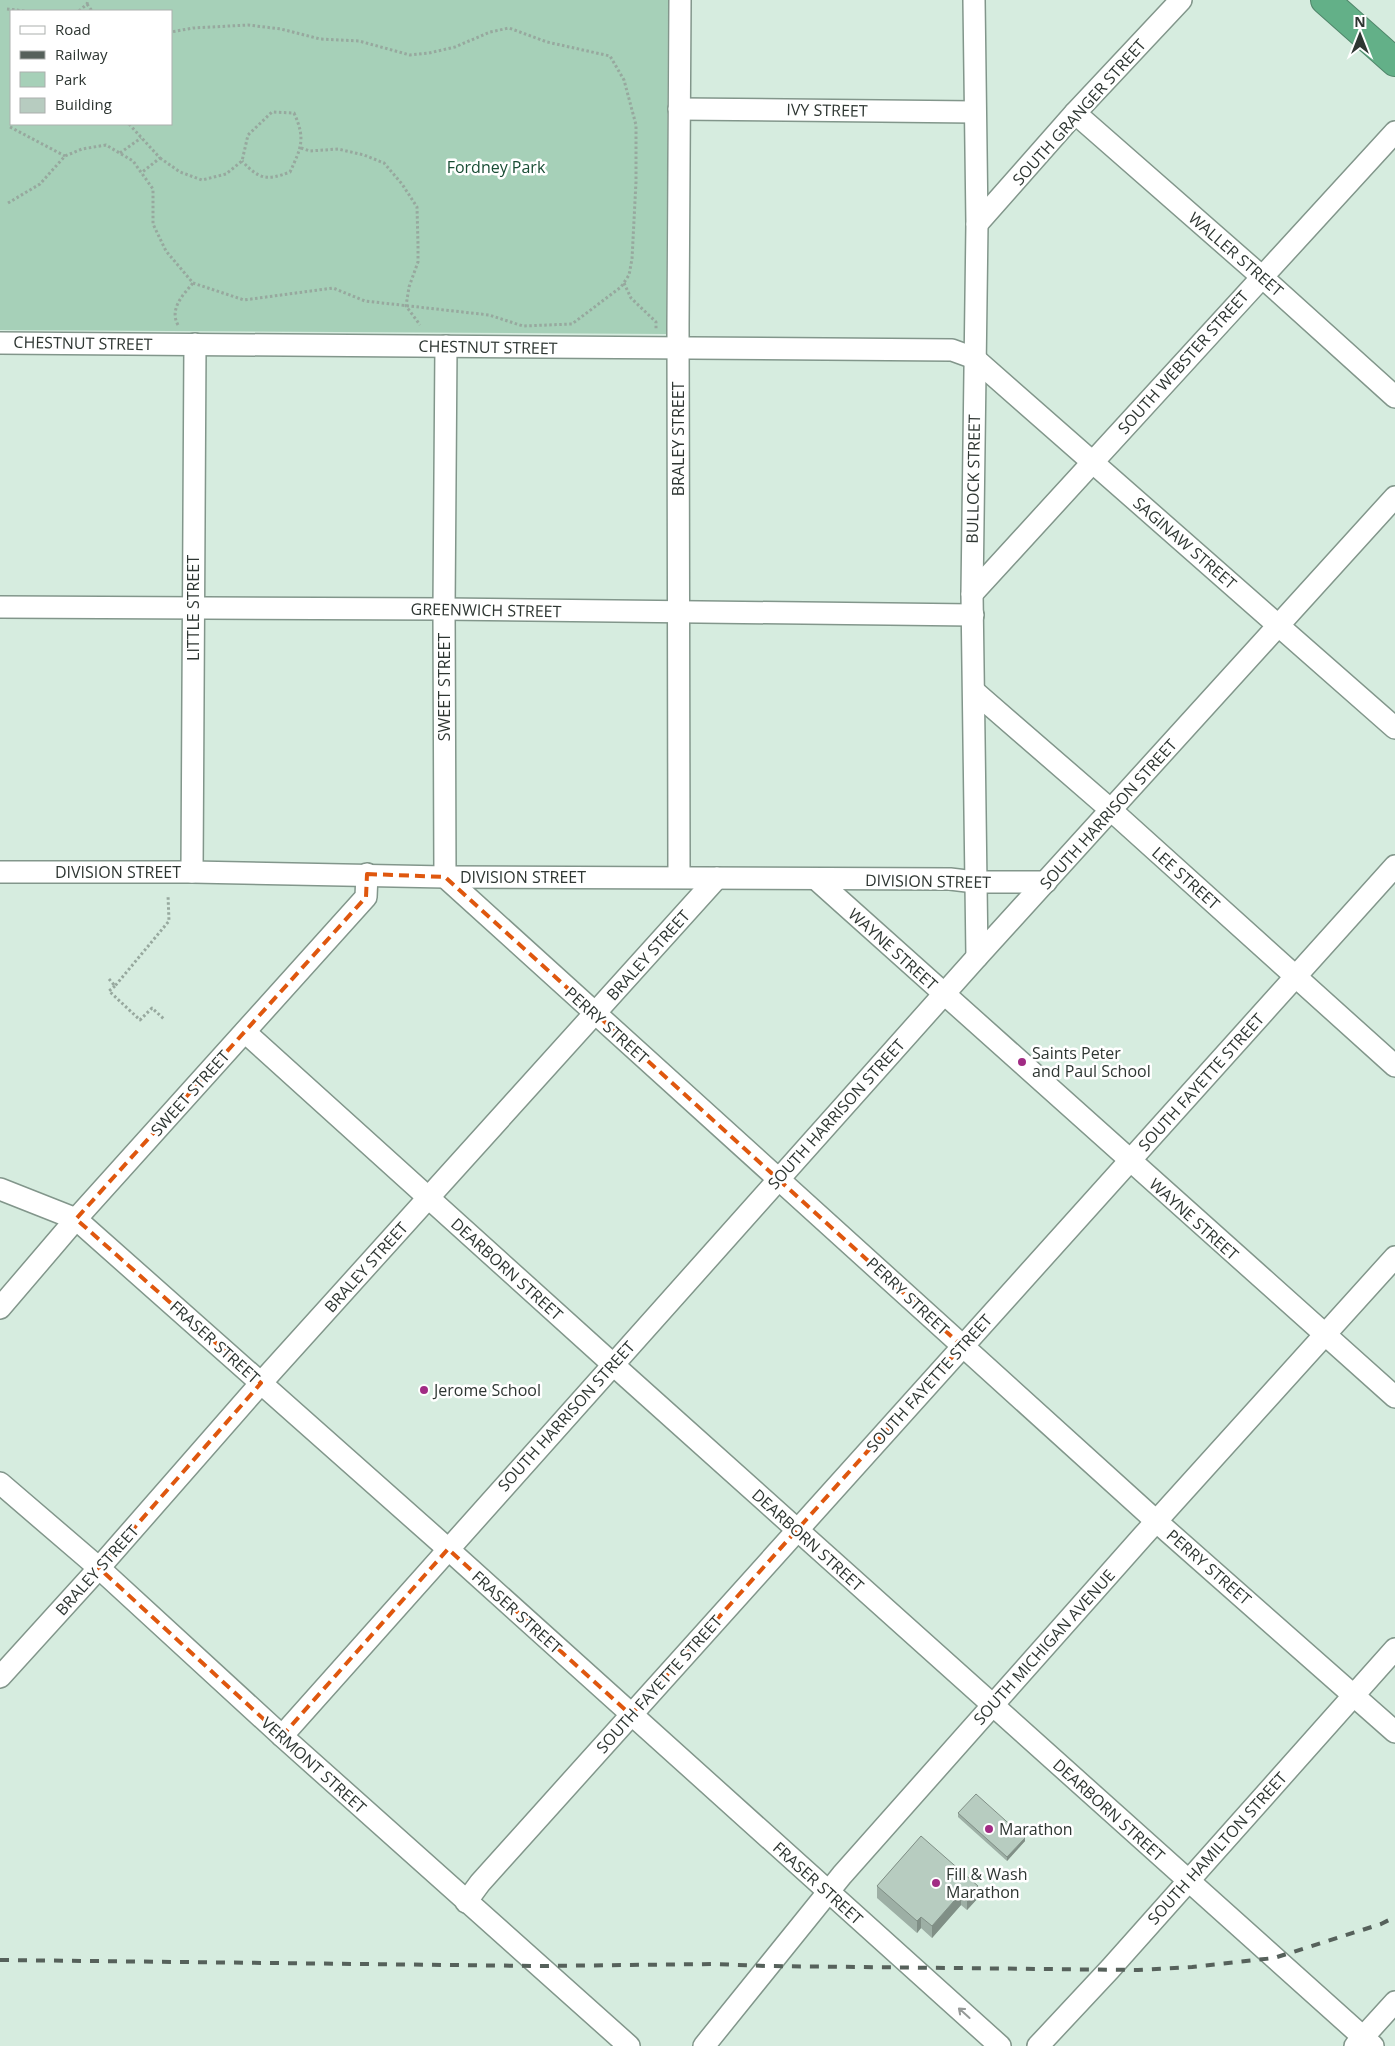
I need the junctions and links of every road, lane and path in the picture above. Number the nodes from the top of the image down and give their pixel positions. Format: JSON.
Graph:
{"nodes":[{"id":1,"x":680,"y":0,"type":"edge"},
{"id":2,"x":974,"y":0,"type":"edge"},
{"id":3,"x":1181,"y":0,"type":"edge"},
{"id":4,"x":1325,"y":0,"type":"edge"},
{"id":5,"x":7,"y":8,"type":"dead end"},
{"id":6,"x":19,"y":10,"type":"edge"},
{"id":7,"x":172,"y":32,"type":"edge"},
{"id":8,"x":1395,"y":62,"type":"edge"},
{"id":9,"x":679,"y":109,"type":"junction"},
{"id":10,"x":975,"y":112,"type":"junction"},
{"id":11,"x":1075,"y":113,"type":"junction"},
{"id":12,"x":130,"y":125,"type":"edge"},
{"id":13,"x":10,"y":127,"type":"dead end"},
{"id":14,"x":1395,"y":132,"type":"edge"},
{"id":15,"x":142,"y":138,"type":"junction"},
{"id":16,"x":301,"y":148,"type":"junction"},
{"id":17,"x":120,"y":154,"type":"junction"},
{"id":18,"x":65,"y":156,"type":"junction"},
{"id":19,"x":160,"y":158,"type":"junction"},
{"id":20,"x":242,"y":160,"type":"junction"},
{"id":21,"x":142,"y":173,"type":"junction"},
{"id":22,"x":8,"y":203,"type":"dead end"},
{"id":23,"x":977,"y":224,"type":"junction"},
{"id":24,"x":1261,"y":276,"type":"junction"},
{"id":25,"x":624,"y":282,"type":"junction"},
{"id":26,"x":193,"y":283,"type":"junction"},
{"id":27,"x":406,"y":306,"type":"junction"},
{"id":28,"x":420,"y":325,"type":"dead end"},
{"id":29,"x":179,"y":328,"type":"dead end"},
{"id":30,"x":657,"y":338,"type":"dead end"},
{"id":31,"x":0,"y":343,"type":"edge"},
{"id":32,"x":195,"y":344,"type":"junction"},
{"id":33,"x":446,"y":346,"type":"junction"},
{"id":34,"x":678,"y":350,"type":"junction"},
{"id":35,"x":974,"y":358,"type":"junction"},
{"id":36,"x":1395,"y":397,"type":"edge"},
{"id":37,"x":1092,"y":461,"type":"junction"},
{"id":38,"x":1395,"y":497,"type":"edge"},
{"id":39,"x":972,"y":594,"type":"junction"},
{"id":40,"x":0,"y":608,"type":"edge"},
{"id":41,"x":193,"y":609,"type":"junction"},
{"id":42,"x":444,"y":609,"type":"junction"},
{"id":43,"x":680,"y":612,"type":"junction"},
{"id":44,"x":973,"y":616,"type":"junction"},
{"id":45,"x":1278,"y":625,"type":"junction"},
{"id":46,"x":975,"y":692,"type":"junction"},
{"id":47,"x":1395,"y":728,"type":"edge"},
{"id":48,"x":1111,"y":810,"type":"junction"},
{"id":49,"x":1395,"y":866,"type":"edge"},
{"id":50,"x":0,"y":872,"type":"edge"},
{"id":51,"x":192,"y":872,"type":"junction"},
{"id":52,"x":368,"y":874,"type":"junction"},
{"id":53,"x":445,"y":877,"type":"junction"},
{"id":54,"x":679,"y":877,"type":"junction"},
{"id":55,"x":717,"y":878,"type":"junction"},
{"id":56,"x":816,"y":879,"type":"junction"},
{"id":57,"x":975,"y":882,"type":"junction"},
{"id":58,"x":1046,"y":882,"type":"junction"},
{"id":59,"x":168,"y":895,"type":"dead end"},
{"id":60,"x":976,"y":957,"type":"junction"},
{"id":61,"x":1296,"y":977,"type":"junction"},
{"id":62,"x":109,"y":979,"type":"dead end"},
{"id":63,"x":115,"y":986,"type":"junction"},
{"id":64,"x":944,"y":994,"type":"junction"},
{"id":65,"x":594,"y":1014,"type":"junction"},
{"id":66,"x":165,"y":1020,"type":"dead end"},
{"id":67,"x":245,"y":1032,"type":"junction"},
{"id":68,"x":1395,"y":1066,"type":"edge"},
{"id":69,"x":1130,"y":1161,"type":"junction"},
{"id":70,"x":779,"y":1178,"type":"junction"},
{"id":71,"x":0,"y":1188,"type":"edge"},
{"id":72,"x":428,"y":1198,"type":"junction"},
{"id":73,"x":76,"y":1219,"type":"junction"},
{"id":74,"x":1395,"y":1257,"type":"edge"},
{"id":75,"x":0,"y":1308,"type":"edge"},
{"id":76,"x":1324,"y":1335,"type":"junction"},
{"id":77,"x":962,"y":1346,"type":"junction"},
{"id":78,"x":612,"y":1364,"type":"junction"},
{"id":79,"x":261,"y":1383,"type":"junction"},
{"id":80,"x":1395,"y":1397,"type":"edge"},
{"id":81,"x":0,"y":1482,"type":"edge"},
{"id":82,"x":1156,"y":1521,"type":"junction"},
{"id":83,"x":798,"y":1530,"type":"junction"},
{"id":84,"x":448,"y":1549,"type":"junction"},
{"id":85,"x":99,"y":1568,"type":"junction"},
{"id":86,"x":1395,"y":1649,"type":"edge"},
{"id":87,"x":0,"y":1677,"type":"edge"},
{"id":88,"x":1354,"y":1695,"type":"junction"},
{"id":89,"x":992,"y":1705,"type":"junction"},
{"id":90,"x":631,"y":1715,"type":"junction"},
{"id":91,"x":1395,"y":1732,"type":"edge"},
{"id":92,"x":282,"y":1736,"type":"junction"},
{"id":93,"x":1188,"y":1881,"type":"junction"},
{"id":94,"x":828,"y":1891,"type":"junction"},
{"id":95,"x":466,"y":1902,"type":"junction"},
{"id":96,"x":1395,"y":2002,"type":"edge"},
{"id":97,"x":1363,"y":2043,"type":"edge"},
{"id":98,"x":629,"y":2046,"type":"edge"},
{"id":99,"x":704,"y":2046,"type":"edge"},
{"id":100,"x":1000,"y":2046,"type":"edge"},
{"id":101,"x":1038,"y":2046,"type":"edge"}],
"edges":[{"from":1,"to":9,"type":"street","name":"BRALEY STREET"},
{"from":2,"to":10,"type":"street","name":"BULLOCK STREET"},
{"from":3,"to":11,"type":"street","name":"SOUTH GRANGER STREET"},
{"from":4,"to":8,"type":"highway"},
{"from":5,"to":6,"type":"path"},
{"from":7,"to":25,"type":"path"},
{"from":9,"to":10,"type":"street","name":"IVY STREET"},
{"from":9,"to":34,"type":"street","name":"BRALEY STREET"},
{"from":10,"to":23,"type":"street","name":"BULLOCK STREET"},
{"from":11,"to":23,"type":"street","name":"SOUTH GRANGER STREET"},
{"from":11,"to":24,"type":"street","name":"WALLER STREET"},
{"from":12,"to":15,"type":"path"},
{"from":13,"to":18,"type":"path"},
{"from":14,"to":24,"type":"street","name":"SOUTH WEBSTER STREET"},
{"from":15,"to":17,"type":"path"},
{"from":15,"to":19,"type":"path"},
{"from":16,"to":20,"type":"path"},
{"from":16,"to":20,"type":"path"},
{"from":16,"to":27,"type":"path"},
{"from":17,"to":18,"type":"path"},
{"from":17,"to":21,"type":"path"},
{"from":18,"to":22,"type":"path"},
{"from":19,"to":20,"type":"path"},
{"from":19,"to":21,"type":"path"},
{"from":21,"to":26,"type":"path"},
{"from":23,"to":35,"type":"street","name":"BULLOCK STREET"},
{"from":24,"to":36,"type":"street","name":"WALLER STREET"},
{"from":24,"to":37,"type":"street","name":"SOUTH WEBSTER STREET"},
{"from":25,"to":27,"type":"path"},
{"from":25,"to":30,"type":"path"},
{"from":26,"to":27,"type":"path"},
{"from":26,"to":29,"type":"path"},
{"from":27,"to":28,"type":"path"},
{"from":31,"to":32,"type":"street","name":"CHESTNUT STREET"},
{"from":32,"to":33,"type":"street","name":"CHESTNUT STREET"},
{"from":32,"to":41,"type":"street","name":"LITTLE STREET"},
{"from":33,"to":34,"type":"street","name":"CHESTNUT STREET"},
{"from":33,"to":42,"type":"street","name":"SWEET STREET"},
{"from":34,"to":35,"type":"street","name":"CHESTNUT STREET"},
{"from":34,"to":43,"type":"street","name":"BRALEY STREET"},
{"from":35,"to":37,"type":"street","name":"SAGINAW STREET"},
{"from":35,"to":39,"type":"street","name":"BULLOCK STREET"},
{"from":37,"to":39,"type":"street","name":"SOUTH WEBSTER STREET"},
{"from":37,"to":45,"type":"street","name":"SAGINAW STREET"},
{"from":38,"to":45,"type":"street","name":"SOUTH HARRISON STREET"},
{"from":39,"to":44,"type":"street","name":"BULLOCK STREET"},
{"from":40,"to":41,"type":"street","name":"GREENWICH STREET"},
{"from":41,"to":42,"type":"street","name":"GREENWICH STREET"},
{"from":41,"to":51,"type":"street","name":"LITTLE STREET"},
{"from":42,"to":43,"type":"street","name":"GREENWICH STREET"},
{"from":42,"to":53,"type":"street","name":"SWEET STREET"},
{"from":43,"to":44,"type":"street","name":"GREENWICH STREET"},
{"from":43,"to":54,"type":"street","name":"BRALEY STREET"},
{"from":44,"to":46,"type":"street","name":"BULLOCK STREET"},
{"from":45,"to":47,"type":"street","name":"SAGINAW STREET"},
{"from":45,"to":48,"type":"street","name":"SOUTH HARRISON STREET"},
{"from":46,"to":48,"type":"street","name":"LEE STREET"},
{"from":46,"to":57,"type":"street","name":"BULLOCK STREET"},
{"from":48,"to":58,"type":"street","name":"SOUTH HARRISON STREET"},
{"from":48,"to":61,"type":"street","name":"LEE STREET"},
{"from":49,"to":61,"type":"street","name":"SOUTH FAYETTE STREET"},
{"from":50,"to":51,"type":"street","name":"DIVISION STREET"},
{"from":51,"to":52,"type":"street","name":"DIVISION STREET"},
{"from":52,"to":53,"type":"street","name":"DIVISION STREET"},
{"from":52,"to":67,"type":"street","name":"SWEET STREET"},
{"from":53,"to":54,"type":"street","name":"DIVISION STREET"},
{"from":53,"to":65,"type":"street","name":"PERRY STREET"},
{"from":54,"to":55,"type":"street","name":"DIVISION STREET"},
{"from":55,"to":56,"type":"street","name":"DIVISION STREET"},
{"from":55,"to":65,"type":"street","name":"BRALEY STREET"},
{"from":56,"to":57,"type":"street","name":"DIVISION STREET"},
{"from":56,"to":64,"type":"street","name":"WAYNE STREET"},
{"from":57,"to":58,"type":"street","name":"DIVISION STREET"},
{"from":57,"to":60,"type":"street","name":"BULLOCK STREET"},
{"from":58,"to":60,"type":"street","name":"SOUTH HARRISON STREET"},
{"from":59,"to":63,"type":"path"},
{"from":60,"to":64,"type":"street","name":"SOUTH HARRISON STREET"},
{"from":61,"to":68,"type":"street","name":"LEE STREET"},
{"from":61,"to":69,"type":"street","name":"SOUTH FAYETTE STREET"},
{"from":62,"to":63,"type":"path"},
{"from":63,"to":66,"type":"path"},
{"from":64,"to":69,"type":"street","name":"WAYNE STREET"},
{"from":64,"to":70,"type":"street","name":"SOUTH HARRISON STREET"},
{"from":65,"to":70,"type":"street","name":"PERRY STREET"},
{"from":65,"to":72,"type":"street","name":"BRALEY STREET"},
{"from":67,"to":72,"type":"street","name":"DEARBORN STREET"},
{"from":67,"to":73,"type":"street","name":"SWEET STREET"},
{"from":69,"to":76,"type":"street","name":"WAYNE STREET"},
{"from":69,"to":77,"type":"street","name":"SOUTH FAYETTE STREET"},
{"from":70,"to":77,"type":"street","name":"PERRY STREET"},
{"from":70,"to":78,"type":"street","name":"SOUTH HARRISON STREET"},
{"from":71,"to":73,"type":"street","name":"FRASER STREET"},
{"from":72,"to":78,"type":"street","name":"DEARBORN STREET"},
{"from":72,"to":79,"type":"street","name":"BRALEY STREET"},
{"from":73,"to":75,"type":"street","name":"SWEET STREET"},
{"from":73,"to":79,"type":"street","name":"FRASER STREET"},
{"from":74,"to":76,"type":"street","name":"SOUTH MICHIGAN AVENUE"},
{"from":76,"to":80,"type":"street","name":"WAYNE STREET"},
{"from":76,"to":82,"type":"street","name":"SOUTH MICHIGAN AVENUE"},
{"from":77,"to":82,"type":"street","name":"PERRY STREET"},
{"from":77,"to":83,"type":"street","name":"SOUTH FAYETTE STREET"},
{"from":78,"to":83,"type":"street","name":"DEARBORN STREET"},
{"from":78,"to":84,"type":"street","name":"SOUTH HARRISON STREET"},
{"from":79,"to":84,"type":"street","name":"FRASER STREET"},
{"from":79,"to":85,"type":"street","name":"BRALEY STREET"},
{"from":81,"to":85,"type":"street","name":"VERMONT STREET"},
{"from":82,"to":88,"type":"street","name":"PERRY STREET"},
{"from":82,"to":89,"type":"street","name":"SOUTH MICHIGAN AVENUE"},
{"from":83,"to":89,"type":"street","name":"DEARBORN STREET"},
{"from":83,"to":90,"type":"street","name":"SOUTH FAYETTE STREET"},
{"from":84,"to":90,"type":"street","name":"FRASER STREET"},
{"from":84,"to":92,"type":"street","name":"SOUTH HARRISON STREET"},
{"from":85,"to":87,"type":"street","name":"BRALEY STREET"},
{"from":85,"to":92,"type":"street","name":"VERMONT STREET"},
{"from":86,"to":88,"type":"street","name":"SOUTH HAMILTON STREET"},
{"from":88,"to":91,"type":"street","name":"PERRY STREET"},
{"from":88,"to":93,"type":"street","name":"SOUTH HAMILTON STREET"},
{"from":89,"to":93,"type":"street","name":"DEARBORN STREET"},
{"from":89,"to":94,"type":"street","name":"SOUTH MICHIGAN AVENUE"},
{"from":90,"to":94,"type":"street","name":"FRASER STREET"},
{"from":90,"to":95,"type":"street","name":"SOUTH FAYETTE STREET"},
{"from":92,"to":95,"type":"street","name":"VERMONT STREET"},
{"from":93,"to":97,"type":"street","name":"DEARBORN STREET"},
{"from":93,"to":101,"type":"street","name":"SOUTH HAMILTON STREET"},
{"from":94,"to":99,"type":"street","name":"SOUTH MICHIGAN AVENUE"},
{"from":100,"to":94,"type":"street","name":"FRASER STREET","one_way":true},
{"from":95,"to":98,"type":"street","name":"VERMONT STREET"},
{"from":96,"to":97,"type":"street"}]}
